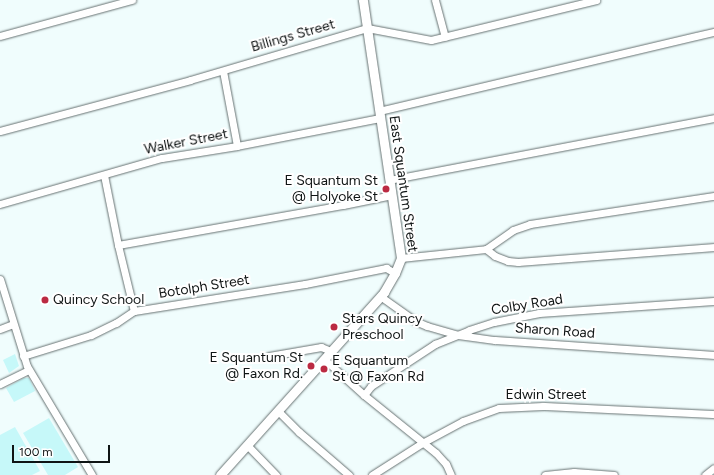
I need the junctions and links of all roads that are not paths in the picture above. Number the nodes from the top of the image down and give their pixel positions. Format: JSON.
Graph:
{"nodes":[{"id":1,"x":132,"y":0,"type":"edge"},
{"id":2,"x":363,"y":0,"type":"edge"},
{"id":3,"x":435,"y":0,"type":"edge"},
{"id":4,"x":596,"y":0,"type":"edge"},
{"id":5,"x":367,"y":28,"type":"junction"},
{"id":6,"x":714,"y":32,"type":"edge"},
{"id":7,"x":0,"y":36,"type":"edge"},
{"id":8,"x":445,"y":37,"type":"junction"},
{"id":9,"x":223,"y":70,"type":"junction"},
{"id":10,"x":380,"y":115,"type":"junction"},
{"id":11,"x":714,"y":118,"type":"edge"},
{"id":12,"x":0,"y":131,"type":"edge"},
{"id":13,"x":237,"y":146,"type":"junction"},
{"id":14,"x":104,"y":175,"type":"junction"},
{"id":15,"x":389,"y":180,"type":"junction"},
{"id":16,"x":392,"y":195,"type":"junction"},
{"id":17,"x":714,"y":196,"type":"edge"},
{"id":18,"x":0,"y":204,"type":"edge"},
{"id":19,"x":118,"y":245,"type":"junction"},
{"id":20,"x":714,"y":247,"type":"edge"},
{"id":21,"x":486,"y":249,"type":"junction"},
{"id":22,"x":401,"y":258,"type":"junction"},
{"id":23,"x":396,"y":273,"type":"junction"},
{"id":24,"x":0,"y":279,"type":"edge"},
{"id":25,"x":380,"y":296,"type":"junction"},
{"id":26,"x":714,"y":301,"type":"edge"},
{"id":27,"x":134,"y":311,"type":"junction"},
{"id":28,"x":12,"y":324,"type":"junction"},
{"id":29,"x":0,"y":329,"type":"edge"},
{"id":30,"x":458,"y":334,"type":"junction"},
{"id":31,"x":331,"y":351,"type":"junction"},
{"id":32,"x":714,"y":355,"type":"edge"},
{"id":33,"x":23,"y":356,"type":"junction"},
{"id":34,"x":269,"y":356,"type":"dead end"},
{"id":35,"x":324,"y":359,"type":"junction"},
{"id":36,"x":29,"y":370,"type":"junction"},
{"id":37,"x":0,"y":384,"type":"edge"},
{"id":38,"x":364,"y":395,"type":"junction"},
{"id":39,"x":278,"y":411,"type":"junction"},
{"id":40,"x":714,"y":414,"type":"edge"},
{"id":41,"x":422,"y":443,"type":"junction"},
{"id":42,"x":247,"y":445,"type":"junction"},
{"id":43,"x":714,"y":468,"type":"edge"},
{"id":44,"x":575,"y":474,"type":"edge"},
{"id":45,"x":92,"y":475,"type":"edge"},
{"id":46,"x":220,"y":475,"type":"edge"},
{"id":47,"x":276,"y":475,"type":"edge"},
{"id":48,"x":349,"y":475,"type":"edge"},
{"id":49,"x":372,"y":475,"type":"edge"},
{"id":50,"x":451,"y":475,"type":"edge"},
{"id":51,"x":545,"y":475,"type":"edge"},
{"id":52,"x":614,"y":475,"type":"edge"},
{"id":53,"x":705,"y":475,"type":"edge"}],
"edges":[{"from":1,"to":7,"type":"street"},
{"from":2,"to":5,"type":"main road","name":"East Squantum Street"},
{"from":3,"to":8,"type":"street"},
{"from":4,"to":8,"type":"street","name":"Billings Street"},
{"from":5,"to":8,"type":"street","name":"Billings Street"},
{"from":5,"to":9,"type":"street","name":"Billings Street"},
{"from":5,"to":10,"type":"main road","name":"East Squantum Street"},
{"from":6,"to":10,"type":"street","name":"Walker Street"},
{"from":9,"to":12,"type":"street","name":"Billings Street"},
{"from":9,"to":13,"type":"street"},
{"from":10,"to":13,"type":"street","name":"Walker Street"},
{"from":10,"to":15,"type":"main road","name":"East Squantum Street"},
{"from":11,"to":15,"type":"street"},
{"from":13,"to":14,"type":"street","name":"Walker Street"},
{"from":14,"to":18,"type":"street","name":"Walker Street"},
{"from":14,"to":19,"type":"street"},
{"from":15,"to":16,"type":"main road","name":"East Squantum Street"},
{"from":16,"to":19,"type":"street"},
{"from":16,"to":22,"type":"main road","name":"East Squantum Street"},
{"from":17,"to":21,"type":"street"},
{"from":19,"to":27,"type":"street"},
{"from":20,"to":21,"type":"street"},
{"from":21,"to":22,"type":"street"},
{"from":22,"to":23,"type":"main road","name":"East Squantum Street"},
{"from":23,"to":25,"type":"main road","name":"East Squantum Street"},
{"from":23,"to":27,"type":"street","name":"Botolph Street"},
{"from":24,"to":28,"type":"street"},
{"from":25,"to":30,"type":"street","name":"Sharon Road"},
{"from":25,"to":31,"type":"main road","name":"East Squantum Street"},
{"from":26,"to":30,"type":"street","name":"Colby Road"},
{"from":27,"to":33,"type":"street","name":"Botolph Street"},
{"from":28,"to":29,"type":"street"},
{"from":28,"to":33,"type":"street"},
{"from":30,"to":32,"type":"street","name":"Sharon Road"},
{"from":30,"to":38,"type":"street","name":"Colby Road"},
{"from":31,"to":34,"type":"street"},
{"from":31,"to":35,"type":"main road","name":"East Squantum Street"},
{"from":33,"to":36,"type":"street"},
{"from":35,"to":38,"type":"street"},
{"from":35,"to":39,"type":"main road","name":"East Squantum Street"},
{"from":36,"to":37,"type":"street"},
{"from":36,"to":45,"type":"street"},
{"from":38,"to":41,"type":"street"},
{"from":39,"to":42,"type":"main road","name":"East Squantum Street"},
{"from":39,"to":48,"type":"street"},
{"from":40,"to":41,"type":"street","name":"Edwin Street"},
{"from":41,"to":49,"type":"street","name":"Edwin Street"},
{"from":41,"to":50,"type":"street"},
{"from":42,"to":46,"type":"main road","name":"East Squantum Street"},
{"from":42,"to":47,"type":"street"},
{"from":43,"to":53,"type":"street"},
{"from":44,"to":51,"type":"street"},
{"from":44,"to":52,"type":"street"}]}
